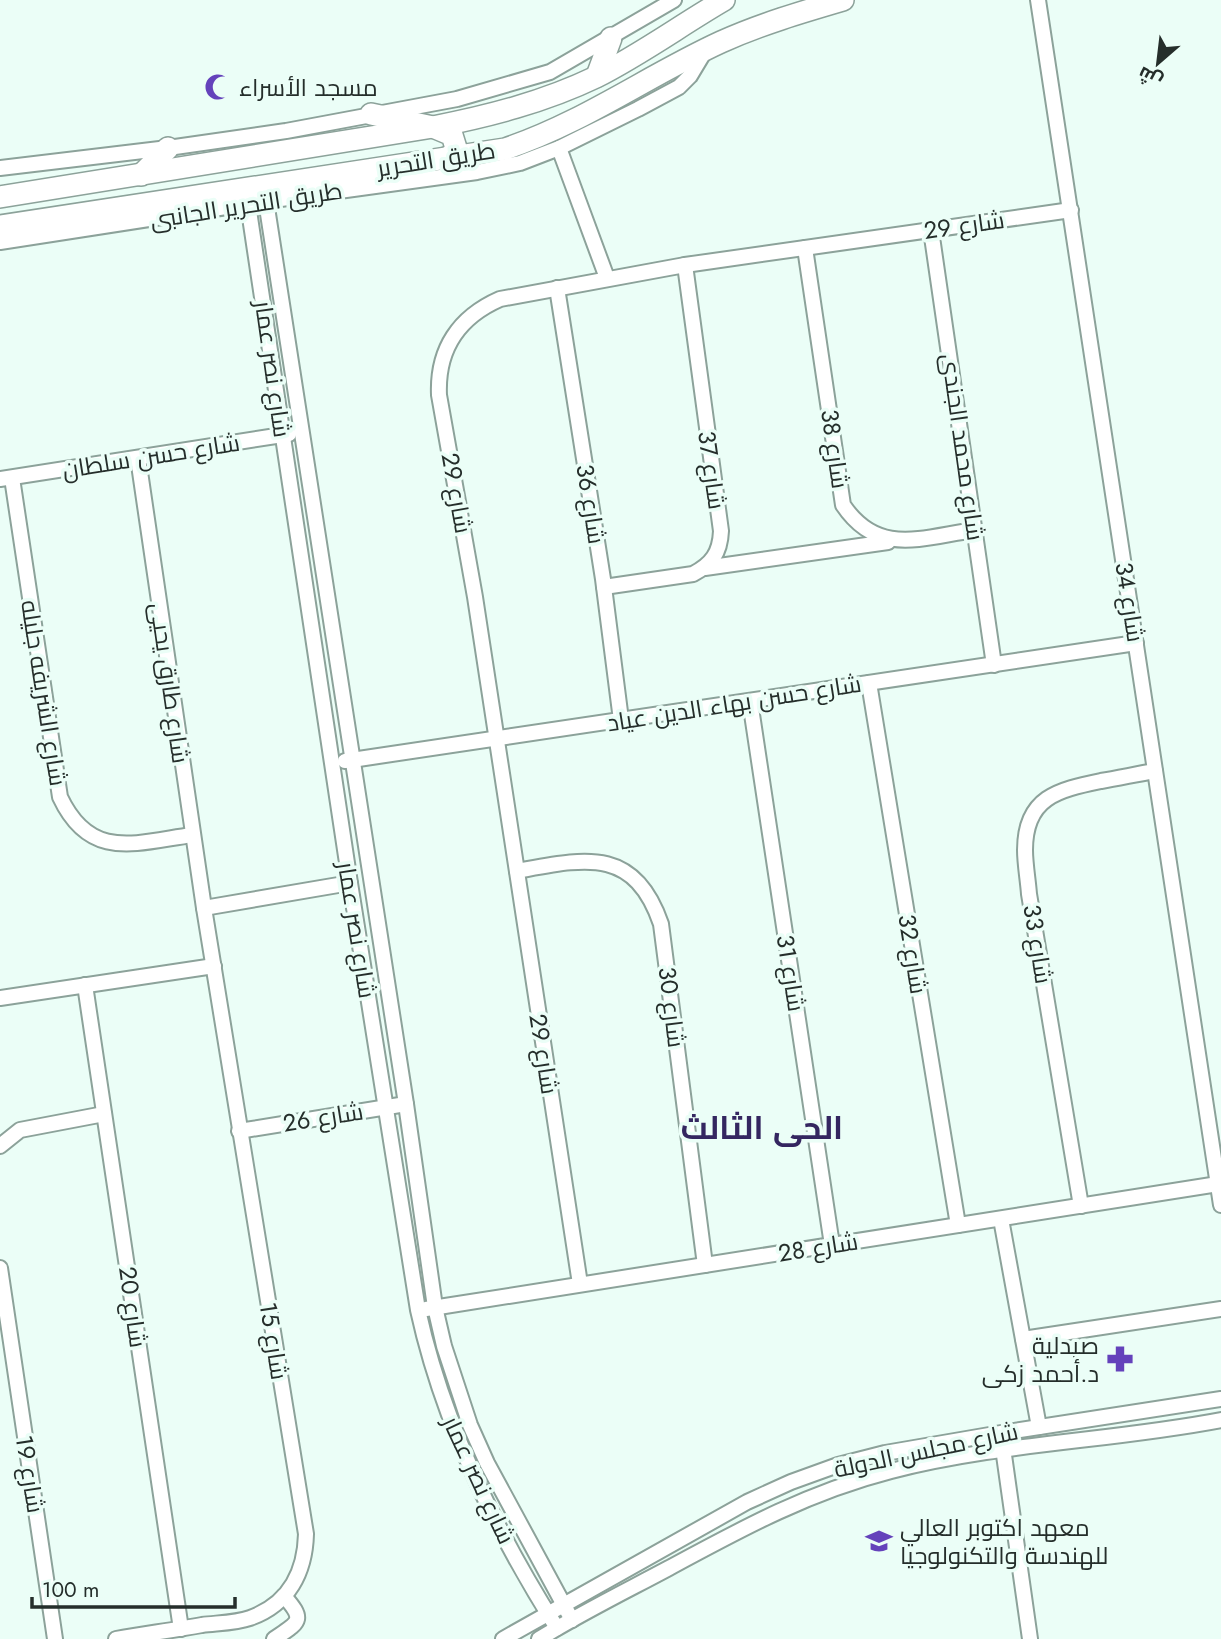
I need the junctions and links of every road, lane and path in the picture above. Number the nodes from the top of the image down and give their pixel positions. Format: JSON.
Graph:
{"nodes":[{"id":1,"x":674,"y":0,"type":"edge"},
{"id":2,"x":724,"y":0,"type":"edge"},
{"id":3,"x":844,"y":0,"type":"edge"},
{"id":4,"x":1038,"y":0,"type":"edge"},
{"id":5,"x":611,"y":38,"type":"junction"},
{"id":6,"x":706,"y":49,"type":"junction"},
{"id":7,"x":597,"y":76,"type":"junction"},
{"id":8,"x":499,"y":113,"type":"junction"},
{"id":9,"x":371,"y":114,"type":"junction"},
{"id":10,"x":433,"y":127,"type":"junction"},
{"id":11,"x":168,"y":148,"type":"junction"},
{"id":12,"x":559,"y":148,"type":"junction"},
{"id":13,"x":505,"y":149,"type":"junction"},
{"id":14,"x":446,"y":158,"type":"junction"},
{"id":15,"x":0,"y":168,"type":"edge"},
{"id":16,"x":141,"y":175,"type":"junction"},
{"id":17,"x":351,"y":181,"type":"junction"},
{"id":18,"x":0,"y":197,"type":"edge"},
{"id":19,"x":266,"y":201,"type":"junction"},
{"id":20,"x":248,"y":204,"type":"junction"},
{"id":21,"x":139,"y":205,"type":"junction"},
{"id":22,"x":1071,"y":210,"type":"junction"},
{"id":23,"x":172,"y":217,"type":"junction"},
{"id":24,"x":0,"y":226,"type":"edge"},
{"id":25,"x":931,"y":230,"type":"junction"},
{"id":26,"x":0,"y":242,"type":"edge"},
{"id":27,"x":806,"y":248,"type":"junction"},
{"id":28,"x":685,"y":265,"type":"junction"},
{"id":29,"x":607,"y":278,"type":"junction"},
{"id":30,"x":557,"y":288,"type":"junction"},
{"id":31,"x":302,"y":432,"type":"junction"},
{"id":32,"x":283,"y":435,"type":"junction"},
{"id":33,"x":138,"y":458,"type":"junction"},
{"id":34,"x":6,"y":479,"type":"edge"},
{"id":35,"x":975,"y":530,"type":"junction"},
{"id":36,"x":903,"y":540,"type":"junction"},
{"id":37,"x":705,"y":568,"type":"junction"},
{"id":38,"x":604,"y":587,"type":"junction"},
{"id":39,"x":1136,"y":643,"type":"junction"},
{"id":40,"x":995,"y":665,"type":"junction"},
{"id":41,"x":869,"y":683,"type":"junction"},
{"id":42,"x":750,"y":701,"type":"junction"},
{"id":43,"x":621,"y":720,"type":"junction"},
{"id":44,"x":496,"y":739,"type":"junction"},
{"id":45,"x":353,"y":760,"type":"junction"},
{"id":46,"x":332,"y":763,"type":"junction"},
{"id":47,"x":1155,"y":771,"type":"junction"},
{"id":48,"x":192,"y":835,"type":"junction"},
{"id":49,"x":517,"y":871,"type":"junction"},
{"id":50,"x":350,"y":883,"type":"junction"},
{"id":51,"x":204,"y":908,"type":"junction"},
{"id":52,"x":214,"y":966,"type":"junction"},
{"id":53,"x":85,"y":985,"type":"junction"},
{"id":54,"x":0,"y":998,"type":"edge"},
{"id":55,"x":407,"y":1104,"type":"junction"},
{"id":56,"x":386,"y":1108,"type":"junction"},
{"id":57,"x":104,"y":1114,"type":"junction"},
{"id":58,"x":239,"y":1131,"type":"junction"},
{"id":59,"x":0,"y":1146,"type":"edge"},
{"id":60,"x":1218,"y":1184,"type":"junction"},
{"id":61,"x":1221,"y":1205,"type":"edge"},
{"id":62,"x":1081,"y":1206,"type":"junction"},
{"id":63,"x":1001,"y":1219,"type":"junction"},
{"id":64,"x":958,"y":1225,"type":"junction"},
{"id":65,"x":832,"y":1245,"type":"junction"},
{"id":66,"x":705,"y":1265,"type":"junction"},
{"id":67,"x":0,"y":1268,"type":"edge"},
{"id":68,"x":580,"y":1284,"type":"junction"},
{"id":69,"x":435,"y":1307,"type":"junction"},
{"id":70,"x":1221,"y":1309,"type":"edge"},
{"id":71,"x":418,"y":1310,"type":"junction"},
{"id":72,"x":1023,"y":1339,"type":"junction"},
{"id":73,"x":1221,"y":1399,"type":"edge"},
{"id":74,"x":1221,"y":1420,"type":"edge"},
{"id":75,"x":1039,"y":1427,"type":"junction"},
{"id":76,"x":1001,"y":1433,"type":"junction"},
{"id":77,"x":1003,"y":1449,"type":"junction"},
{"id":78,"x":284,"y":1596,"type":"junction"},
{"id":79,"x":563,"y":1605,"type":"junction"},
{"id":80,"x":548,"y":1614,"type":"junction"},
{"id":81,"x":572,"y":1620,"type":"junction"},
{"id":82,"x":557,"y":1628,"type":"junction"},
{"id":83,"x":181,"y":1629,"type":"junction"},
{"id":84,"x":55,"y":1639,"type":"edge"},
{"id":85,"x":116,"y":1639,"type":"edge"},
{"id":86,"x":274,"y":1639,"type":"edge"},
{"id":87,"x":503,"y":1639,"type":"edge"},
{"id":88,"x":539,"y":1639,"type":"edge"},
{"id":89,"x":1030,"y":1639,"type":"edge"}],
"edges":[{"from":1,"to":5,"type":"street"},
{"from":2,"to":7,"type":"street","name":"طريق التحرير"},
{"from":3,"to":6,"type":"street","name":"طريق التحرير"},
{"from":4,"to":22,"type":"street","name":"شارع 34"},
{"from":5,"to":7,"type":"street"},
{"from":5,"to":9,"type":"street"},
{"from":6,"to":12,"type":"street","name":"طريق التحرير الجانبى"},
{"from":6,"to":13,"type":"street","name":"طريق التحرير"},
{"from":7,"to":8,"type":"street","name":"طريق التحرير"},
{"from":8,"to":10,"type":"street","name":"طريق التحرير"},
{"from":8,"to":13,"type":"street"},
{"from":9,"to":10,"type":"street"},
{"from":9,"to":11,"type":"street"},
{"from":10,"to":14,"type":"street"},
{"from":10,"to":16,"type":"street","name":"طريق التحرير"},
{"from":11,"to":15,"type":"street"},
{"from":11,"to":16,"type":"street"},
{"from":12,"to":17,"type":"street","name":"طريق التحرير الجانبى"},
{"from":12,"to":29,"type":"street"},
{"from":13,"to":14,"type":"street","name":"طريق التحرير"},
{"from":14,"to":17,"type":"street","name":"طريق التحرير"},
{"from":16,"to":18,"type":"street","name":"طريق التحرير"},
{"from":17,"to":19,"type":"street","name":"طريق التحرير الجانبى"},
{"from":17,"to":21,"type":"street","name":"طريق التحرير"},
{"from":19,"to":20,"type":"street","name":"طريق التحرير الجانبى"},
{"from":19,"to":31,"type":"street","name":"شارع نصر عمار"},
{"from":20,"to":23,"type":"street","name":"طريق التحرير الجانبى"},
{"from":20,"to":32,"type":"street","name":"شارع نصر عمار"},
{"from":21,"to":23,"type":"street"},
{"from":21,"to":24,"type":"street","name":"طريق التحرير"},
{"from":22,"to":25,"type":"street","name":"شارع 29"},
{"from":22,"to":39,"type":"street","name":"شارع 34"},
{"from":23,"to":26,"type":"street","name":"طريق التحرير الجانبى"},
{"from":25,"to":27,"type":"street","name":"شارع 29"},
{"from":25,"to":35,"type":"street","name":"شارع محمد الجندى"},
{"from":27,"to":28,"type":"street","name":"شارع 29"},
{"from":27,"to":36,"type":"street","name":"شارع 38"},
{"from":28,"to":29,"type":"street","name":"شارع 29"},
{"from":28,"to":37,"type":"street","name":"شارع 37"},
{"from":29,"to":30,"type":"street","name":"شارع 29"},
{"from":30,"to":38,"type":"street","name":"شارع 36"},
{"from":30,"to":44,"type":"street","name":"شارع 29"},
{"from":31,"to":32,"type":"street","name":"شارع حسن سلطان"},
{"from":31,"to":45,"type":"street","name":"شارع نصر عمار"},
{"from":32,"to":33,"type":"street","name":"شارع حسن سلطان"},
{"from":32,"to":46,"type":"street","name":"شارع نصر عمار"},
{"from":33,"to":34,"type":"street","name":"شارع حسن سلطان"},
{"from":33,"to":48,"type":"street","name":"شارع طارق يحيى"},
{"from":34,"to":48,"type":"street","name":"شارع الشريفه جليله"},
{"from":35,"to":36,"type":"street","name":"شارع 38"},
{"from":35,"to":40,"type":"street","name":"شارع محمد الجندى"},
{"from":36,"to":37,"type":"street"},
{"from":37,"to":38,"type":"street"},
{"from":38,"to":43,"type":"street","name":"شارع 36"},
{"from":39,"to":40,"type":"street","name":"شارع حسن بهاء الدين عياد"},
{"from":39,"to":47,"type":"street","name":"شارع 34"},
{"from":40,"to":41,"type":"street","name":"شارع حسن بهاء الدين عياد"},
{"from":41,"to":42,"type":"street","name":"شارع حسن بهاء الدين عياد"},
{"from":41,"to":64,"type":"street","name":"شارع 32"},
{"from":42,"to":43,"type":"street","name":"شارع حسن بهاء الدين عياد"},
{"from":42,"to":65,"type":"street","name":"شارع 31"},
{"from":43,"to":44,"type":"street","name":"شارع حسن بهاء الدين عياد"},
{"from":44,"to":45,"type":"street","name":"شارع حسن بهاء الدين عياد"},
{"from":44,"to":49,"type":"street","name":"شارع 29"},
{"from":45,"to":46,"type":"street","name":"شارع حسن بهاء الدين عياد"},
{"from":45,"to":55,"type":"street","name":"شارع نصر عمار"},
{"from":46,"to":50,"type":"street","name":"شارع نصر عمار"},
{"from":47,"to":60,"type":"street","name":"شارع 34"},
{"from":47,"to":62,"type":"street","name":"شارع 33"},
{"from":48,"to":51,"type":"street","name":"شارع طارق يحيى"},
{"from":49,"to":66,"type":"street","name":"شارع 30"},
{"from":49,"to":68,"type":"street","name":"شارع 29"},
{"from":50,"to":51,"type":"street"},
{"from":50,"to":56,"type":"street","name":"شارع نصر عمار"},
{"from":51,"to":52,"type":"street","name":"شارع 15"},
{"from":52,"to":53,"type":"street"},
{"from":52,"to":58,"type":"street","name":"شارع 15"},
{"from":53,"to":54,"type":"street"},
{"from":53,"to":57,"type":"street","name":"شارع 20"},
{"from":55,"to":56,"type":"street","name":"شارع 26"},
{"from":55,"to":69,"type":"street","name":"شارع نصر عمار"},
{"from":56,"to":58,"type":"street","name":"شارع 26"},
{"from":56,"to":71,"type":"street","name":"شارع نصر عمار"},
{"from":57,"to":59,"type":"street"},
{"from":57,"to":83,"type":"street","name":"شارع 20"},
{"from":58,"to":78,"type":"street","name":"شارع 15"},
{"from":60,"to":61,"type":"street","name":"شارع 34"},
{"from":60,"to":62,"type":"street","name":"شارع 28"},
{"from":62,"to":63,"type":"street","name":"شارع 28"},
{"from":63,"to":64,"type":"street","name":"شارع 28"},
{"from":63,"to":72,"type":"street"},
{"from":64,"to":65,"type":"street","name":"شارع 28"},
{"from":65,"to":66,"type":"street","name":"شارع 28"},
{"from":66,"to":68,"type":"street","name":"شارع 28"},
{"from":67,"to":84,"type":"street","name":"شارع 19"},
{"from":68,"to":69,"type":"street","name":"شارع 28"},
{"from":69,"to":71,"type":"street","name":"شارع 28"},
{"from":69,"to":79,"type":"street","name":"شارع نصر عمار"},
{"from":70,"to":72,"type":"street"},
{"from":71,"to":80,"type":"street","name":"شارع نصر عمار"},
{"from":72,"to":75,"type":"street"},
{"from":73,"to":75,"type":"street","name":"شارع مجلس الدولة"},
{"from":74,"to":77,"type":"street","name":"شارع مجلس الدولة"},
{"from":75,"to":76,"type":"street","name":"شارع مجلس الدولة"},
{"from":76,"to":77,"type":"street"},
{"from":76,"to":79,"type":"street","name":"شارع مجلس الدولة"},
{"from":77,"to":81,"type":"street","name":"شارع مجلس الدولة"},
{"from":77,"to":89,"type":"street"},
{"from":78,"to":83,"type":"street","name":"شارع 15"},
{"from":78,"to":86,"type":"street"},
{"from":79,"to":80,"type":"street","name":"شارع مجلس الدولة"},
{"from":79,"to":81,"type":"street","name":"شارع نصر عمار"},
{"from":80,"to":82,"type":"street","name":"شارع نصر عمار"},
{"from":80,"to":87,"type":"street","name":"شارع مجلس الدولة"},
{"from":81,"to":82,"type":"street","name":"شارع مجلس الدولة"},
{"from":82,"to":88,"type":"street","name":"شارع مجلس الدولة"},
{"from":83,"to":85,"type":"street","name":"شارع 15"}]}
